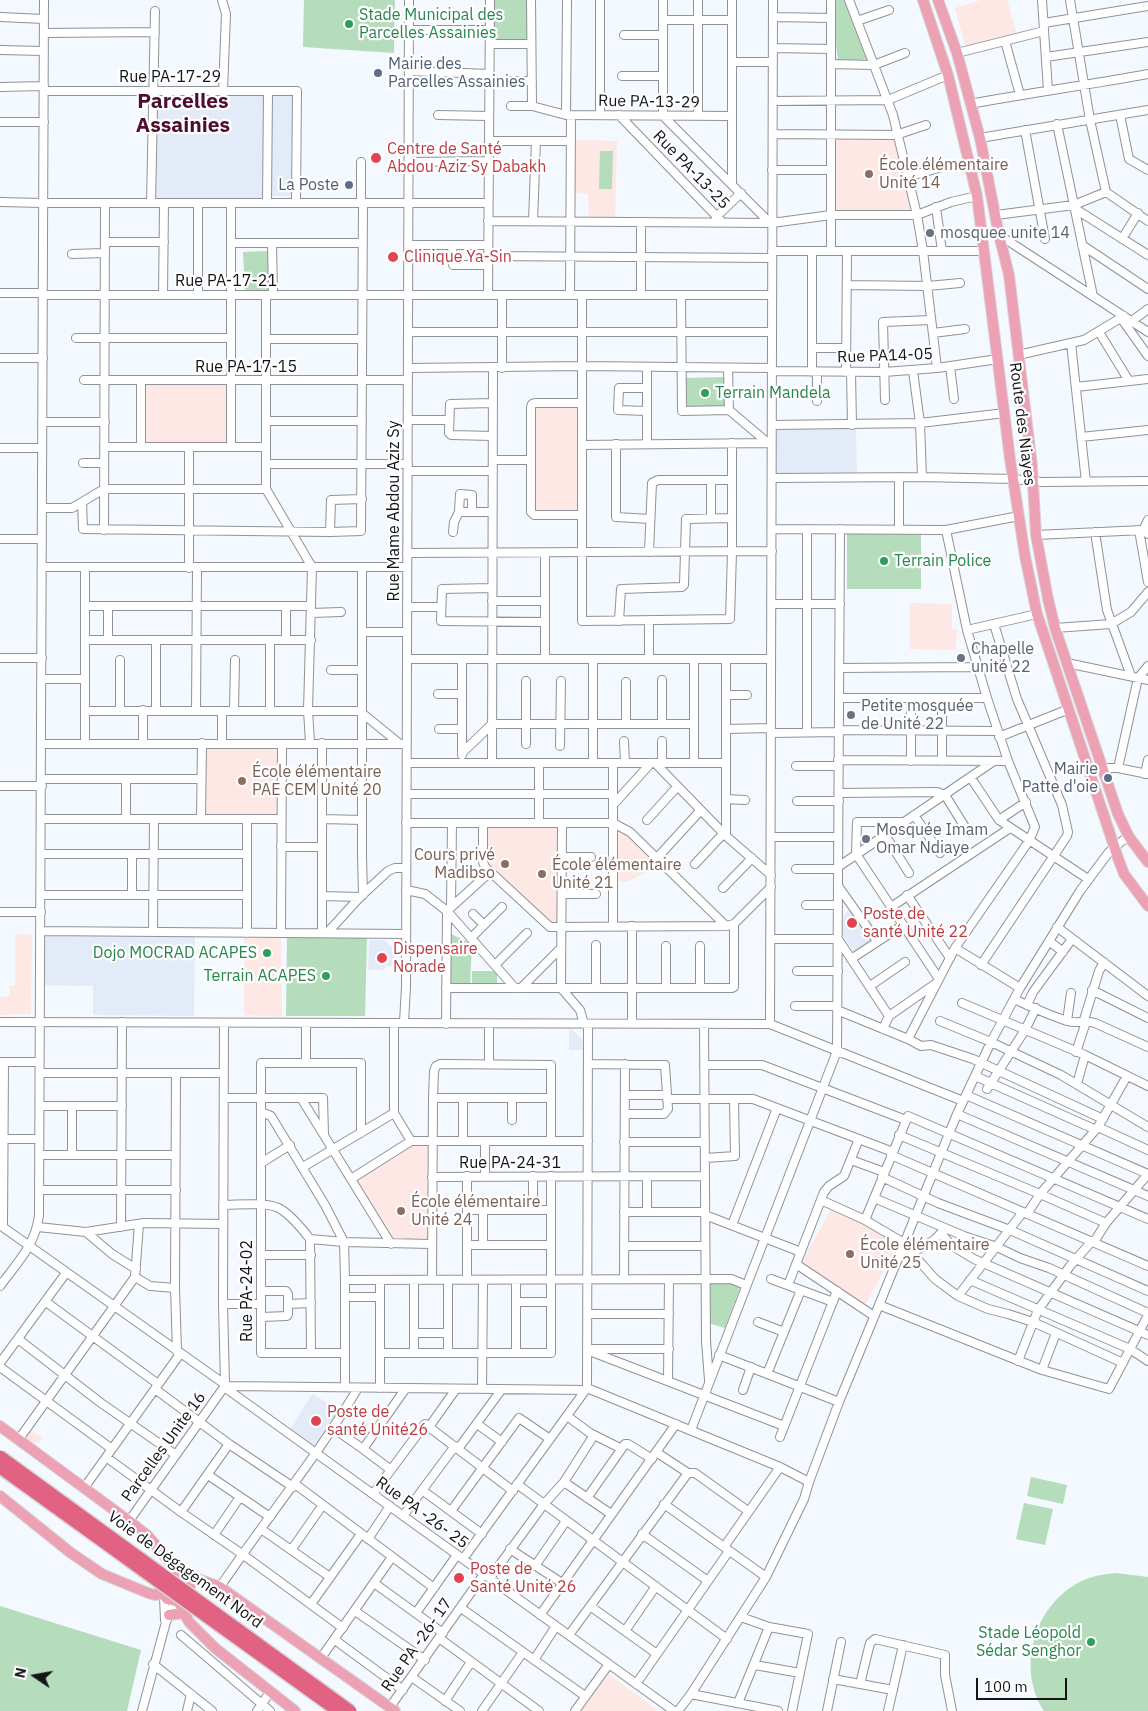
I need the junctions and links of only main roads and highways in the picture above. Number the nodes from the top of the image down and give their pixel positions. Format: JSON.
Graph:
{"nodes":[{"id":1,"x":923,"y":0,"type":"edge"},
{"id":2,"x":938,"y":0,"type":"edge"},
{"id":3,"x":1148,"y":862,"type":"edge"},
{"id":4,"x":1148,"y":906,"type":"edge"},
{"id":5,"x":0,"y":1426,"type":"edge"},
{"id":6,"x":0,"y":1456,"type":"edge"},
{"id":7,"x":0,"y":1468,"type":"edge"},
{"id":8,"x":0,"y":1496,"type":"edge"},
{"id":9,"x":161,"y":1551,"type":"junction"},
{"id":10,"x":167,"y":1574,"type":"junction"},
{"id":11,"x":182,"y":1574,"type":"junction"},
{"id":12,"x":217,"y":1586,"type":"junction"},
{"id":13,"x":162,"y":1592,"type":"junction"},
{"id":14,"x":182,"y":1597,"type":"junction"},
{"id":15,"x":167,"y":1618,"type":"road end"},
{"id":16,"x":186,"y":1618,"type":"junction"},
{"id":17,"x":393,"y":1709,"type":"edge"},
{"id":18,"x":295,"y":1711,"type":"edge"},
{"id":19,"x":337,"y":1711,"type":"edge"},
{"id":20,"x":351,"y":1711,"type":"edge"}],
"edges":[{"from":1,"to":4,"type":"main road","name":"Route des Niayes"},
{"from":2,"to":3,"type":"main road","name":"Route des Niayes"},
{"from":5,"to":9,"type":"main road"},
{"from":6,"to":20,"type":"highway","name":"Voie de Dégagement Nord","bridge":true},
{"from":7,"to":19,"type":"highway","name":"Voie de Dégagement Nord","bridge":true},
{"from":8,"to":13,"type":"main road"},
{"from":9,"to":10,"type":"main road"},
{"from":9,"to":11,"type":"main road"},
{"from":10,"to":11,"type":"main road"},
{"from":10,"to":13,"type":"main road"},
{"from":11,"to":12,"type":"main road"},
{"from":11,"to":14,"type":"main road"},
{"from":12,"to":14,"type":"main road"},
{"from":12,"to":17,"type":"main road"},
{"from":13,"to":14,"type":"main road"},
{"from":14,"to":16,"type":"main road"},
{"from":15,"to":16,"type":"main road"},
{"from":16,"to":18,"type":"main road"}]}
